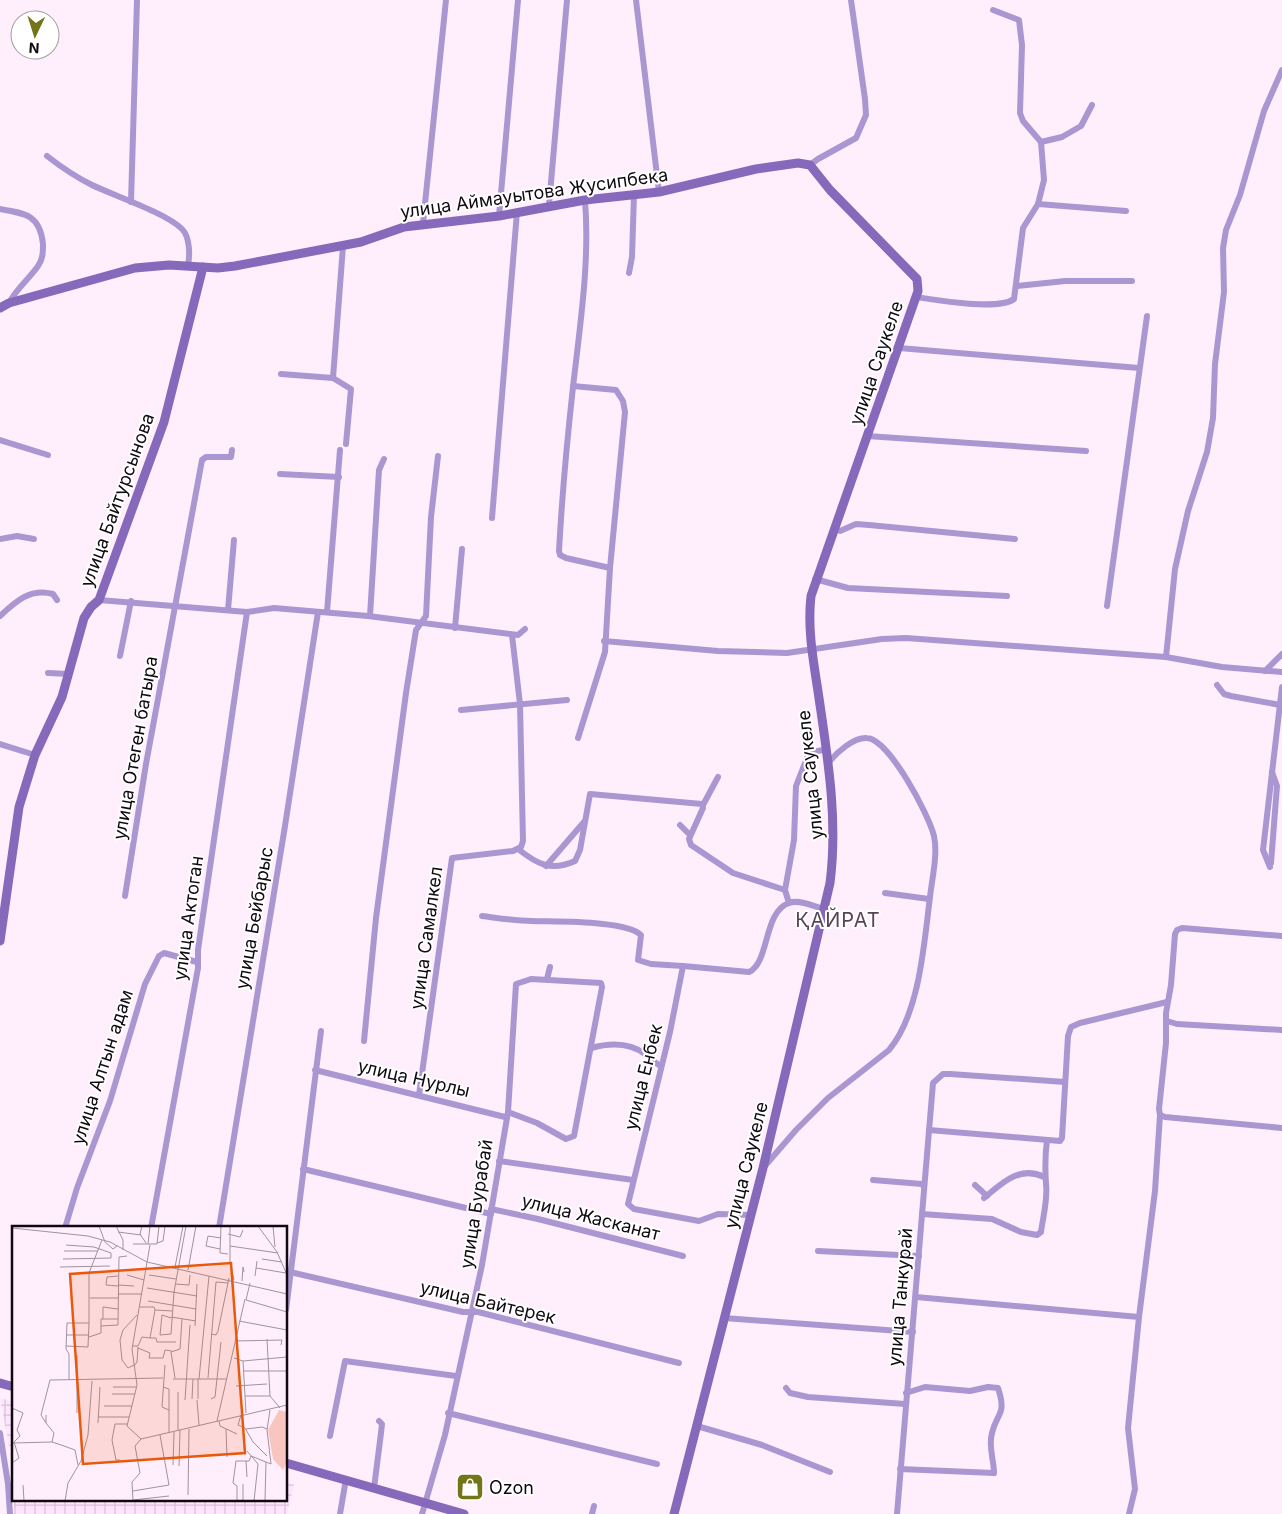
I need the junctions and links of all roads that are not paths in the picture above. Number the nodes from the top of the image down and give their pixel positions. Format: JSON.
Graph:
{"nodes":[{"id":1,"x":138,"y":0,"type":"edge"},
{"id":2,"x":446,"y":0,"type":"edge"},
{"id":3,"x":518,"y":0,"type":"edge"},
{"id":4,"x":567,"y":0,"type":"edge"},
{"id":5,"x":636,"y":0,"type":"edge"},
{"id":6,"x":851,"y":0,"type":"edge"},
{"id":7,"x":993,"y":10,"type":"dead end"},
{"id":8,"x":1282,"y":70,"type":"edge"},
{"id":9,"x":1092,"y":105,"type":"dead end"},
{"id":10,"x":1041,"y":142,"type":"junction"},
{"id":11,"x":47,"y":156,"type":"dead end"},
{"id":12,"x":810,"y":165,"type":"junction"},
{"id":13,"x":659,"y":192,"type":"junction"},
{"id":14,"x":634,"y":195,"type":"junction"},
{"id":15,"x":585,"y":200,"type":"junction"},
{"id":16,"x":131,"y":202,"type":"junction"},
{"id":17,"x":1038,"y":204,"type":"junction"},
{"id":18,"x":549,"y":205,"type":"junction"},
{"id":19,"x":0,"y":209,"type":"edge"},
{"id":20,"x":1126,"y":211,"type":"dead end"},
{"id":21,"x":518,"y":212,"type":"junction"},
{"id":22,"x":499,"y":216,"type":"junction"},
{"id":23,"x":424,"y":223,"type":"junction"},
{"id":24,"x":343,"y":246,"type":"junction"},
{"id":25,"x":188,"y":265,"type":"junction"},
{"id":26,"x":203,"y":267,"type":"junction"},
{"id":27,"x":629,"y":273,"type":"dead end"},
{"id":28,"x":1132,"y":281,"type":"dead end"},
{"id":29,"x":1016,"y":286,"type":"junction"},
{"id":30,"x":916,"y":297,"type":"junction"},
{"id":31,"x":9,"y":303,"type":"junction"},
{"id":32,"x":0,"y":308,"type":"edge"},
{"id":33,"x":1146,"y":316,"type":"dead end"},
{"id":34,"x":899,"y":348,"type":"junction"},
{"id":35,"x":1139,"y":368,"type":"junction"},
{"id":36,"x":281,"y":374,"type":"dead end"},
{"id":37,"x":333,"y":378,"type":"junction"},
{"id":38,"x":573,"y":386,"type":"junction"},
{"id":39,"x":867,"y":436,"type":"junction"},
{"id":40,"x":0,"y":440,"type":"edge"},
{"id":41,"x":346,"y":444,"type":"dead end"},
{"id":42,"x":232,"y":450,"type":"dead end"},
{"id":43,"x":340,"y":450,"type":"dead end"},
{"id":44,"x":1086,"y":451,"type":"dead end"},
{"id":45,"x":48,"y":455,"type":"dead end"},
{"id":46,"x":438,"y":456,"type":"dead end"},
{"id":47,"x":384,"y":459,"type":"dead end"},
{"id":48,"x":280,"y":474,"type":"dead end"},
{"id":49,"x":339,"y":477,"type":"junction"},
{"id":50,"x":492,"y":518,"type":"dead end"},
{"id":51,"x":835,"y":528,"type":"junction"},
{"id":52,"x":0,"y":539,"type":"edge"},
{"id":53,"x":34,"y":539,"type":"dead end"},
{"id":54,"x":1015,"y":539,"type":"dead end"},
{"id":55,"x":234,"y":540,"type":"dead end"},
{"id":56,"x":462,"y":549,"type":"dead end"},
{"id":57,"x":610,"y":568,"type":"junction"},
{"id":58,"x":815,"y":579,"type":"junction"},
{"id":59,"x":1007,"y":596,"type":"dead end"},
{"id":60,"x":57,"y":600,"type":"dead end"},
{"id":61,"x":99,"y":600,"type":"junction"},
{"id":62,"x":131,"y":601,"type":"junction"},
{"id":63,"x":175,"y":606,"type":"junction"},
{"id":64,"x":1106,"y":606,"type":"dead end"},
{"id":65,"x":228,"y":610,"type":"junction"},
{"id":66,"x":247,"y":612,"type":"junction"},
{"id":67,"x":318,"y":612,"type":"junction"},
{"id":68,"x":327,"y":612,"type":"junction"},
{"id":69,"x":0,"y":616,"type":"edge"},
{"id":70,"x":370,"y":616,"type":"junction"},
{"id":71,"x":421,"y":623,"type":"junction"},
{"id":72,"x":455,"y":628,"type":"junction"},
{"id":73,"x":526,"y":629,"type":"dead end"},
{"id":74,"x":512,"y":635,"type":"junction"},
{"id":75,"x":604,"y":641,"type":"junction"},
{"id":76,"x":812,"y":651,"type":"junction"},
{"id":77,"x":1282,"y":654,"type":"edge"},
{"id":78,"x":120,"y":656,"type":"dead end"},
{"id":79,"x":1166,"y":657,"type":"junction"},
{"id":80,"x":1265,"y":671,"type":"junction"},
{"id":81,"x":1282,"y":672,"type":"edge"},
{"id":82,"x":48,"y":673,"type":"dead end"},
{"id":83,"x":69,"y":674,"type":"junction"},
{"id":84,"x":1217,"y":685,"type":"dead end"},
{"id":85,"x":1282,"y":687,"type":"edge"},
{"id":86,"x":567,"y":700,"type":"dead end"},
{"id":87,"x":520,"y":704,"type":"junction"},
{"id":88,"x":1280,"y":705,"type":"junction"},
{"id":89,"x":461,"y":710,"type":"dead end"},
{"id":90,"x":578,"y":738,"type":"dead end"},
{"id":91,"x":0,"y":744,"type":"edge"},
{"id":92,"x":827,"y":749,"type":"junction"},
{"id":93,"x":35,"y":756,"type":"junction"},
{"id":94,"x":829,"y":762,"type":"junction"},
{"id":95,"x":1271,"y":772,"type":"junction"},
{"id":96,"x":718,"y":777,"type":"dead end"},
{"id":97,"x":1277,"y":790,"type":"junction"},
{"id":98,"x":1282,"y":800,"type":"edge"},
{"id":99,"x":704,"y":805,"type":"junction"},
{"id":100,"x":585,"y":821,"type":"junction"},
{"id":101,"x":680,"y":825,"type":"dead end"},
{"id":102,"x":690,"y":835,"type":"junction"},
{"id":103,"x":518,"y":849,"type":"junction"},
{"id":104,"x":546,"y":866,"type":"junction"},
{"id":105,"x":785,"y":890,"type":"junction"},
{"id":106,"x":885,"y":893,"type":"dead end"},
{"id":107,"x":4,"y":895,"type":"edge"},
{"id":108,"x":125,"y":896,"type":"dead end"},
{"id":109,"x":929,"y":899,"type":"junction"},
{"id":110,"x":789,"y":902,"type":"junction"},
{"id":111,"x":824,"y":909,"type":"junction"},
{"id":112,"x":482,"y":916,"type":"dead end"},
{"id":113,"x":1282,"y":936,"type":"edge"},
{"id":114,"x":0,"y":941,"type":"edge"},
{"id":115,"x":197,"y":962,"type":"junction"},
{"id":116,"x":550,"y":966,"type":"dead end"},
{"id":117,"x":684,"y":966,"type":"junction"},
{"id":118,"x":547,"y":979,"type":"junction"},
{"id":119,"x":1167,"y":1002,"type":"junction"},
{"id":120,"x":1156,"y":1005,"type":"junction"},
{"id":121,"x":1166,"y":1013,"type":"junction"},
{"id":122,"x":1167,"y":1021,"type":"junction"},
{"id":123,"x":1282,"y":1030,"type":"edge"},
{"id":124,"x":321,"y":1031,"type":"dead end"},
{"id":125,"x":364,"y":1042,"type":"dead end"},
{"id":126,"x":591,"y":1048,"type":"junction"},
{"id":127,"x":661,"y":1066,"type":"junction"},
{"id":128,"x":315,"y":1070,"type":"junction"},
{"id":129,"x":1065,"y":1082,"type":"junction"},
{"id":130,"x":419,"y":1095,"type":"junction"},
{"id":131,"x":506,"y":1114,"type":"junction"},
{"id":132,"x":1160,"y":1115,"type":"junction"},
{"id":133,"x":1282,"y":1128,"type":"edge"},
{"id":134,"x":929,"y":1130,"type":"junction"},
{"id":135,"x":1047,"y":1140,"type":"junction"},
{"id":136,"x":499,"y":1161,"type":"junction"},
{"id":137,"x":763,"y":1168,"type":"junction"},
{"id":138,"x":303,"y":1169,"type":"junction"},
{"id":139,"x":1044,"y":1177,"type":"junction"},
{"id":140,"x":633,"y":1180,"type":"junction"},
{"id":141,"x":873,"y":1180,"type":"dead end"},
{"id":142,"x":974,"y":1185,"type":"dead end"},
{"id":143,"x":924,"y":1187,"type":"junction"},
{"id":144,"x":491,"y":1212,"type":"junction"},
{"id":145,"x":922,"y":1214,"type":"junction"},
{"id":146,"x":751,"y":1216,"type":"junction"},
{"id":147,"x":66,"y":1226,"type":"edge"},
{"id":148,"x":151,"y":1226,"type":"edge"},
{"id":149,"x":219,"y":1226,"type":"edge"},
{"id":150,"x":818,"y":1251,"type":"dead end"},
{"id":151,"x":683,"y":1256,"type":"dead end"},
{"id":152,"x":919,"y":1256,"type":"junction"},
{"id":153,"x":290,"y":1272,"type":"junction"},
{"id":154,"x":288,"y":1291,"type":"edge"},
{"id":155,"x":916,"y":1297,"type":"junction"},
{"id":156,"x":472,"y":1311,"type":"junction"},
{"id":157,"x":1139,"y":1317,"type":"junction"},
{"id":158,"x":724,"y":1318,"type":"junction"},
{"id":159,"x":913,"y":1332,"type":"junction"},
{"id":160,"x":679,"y":1363,"type":"dead end"},
{"id":161,"x":456,"y":1376,"type":"junction"},
{"id":162,"x":786,"y":1388,"type":"dead end"},
{"id":163,"x":906,"y":1393,"type":"junction"},
{"id":164,"x":905,"y":1404,"type":"junction"},
{"id":165,"x":448,"y":1413,"type":"junction"},
{"id":166,"x":379,"y":1421,"type":"dead end"},
{"id":167,"x":697,"y":1426,"type":"junction"},
{"id":168,"x":0,"y":1433,"type":"edge"},
{"id":169,"x":330,"y":1436,"type":"dead end"},
{"id":170,"x":288,"y":1464,"type":"edge"},
{"id":171,"x":657,"y":1464,"type":"dead end"},
{"id":172,"x":900,"y":1469,"type":"junction"},
{"id":173,"x":830,"y":1472,"type":"dead end"},
{"id":174,"x":346,"y":1480,"type":"junction"},
{"id":175,"x":374,"y":1488,"type":"junction"},
{"id":176,"x":425,"y":1503,"type":"junction"},
{"id":177,"x":594,"y":1506,"type":"dead end"},
{"id":178,"x":448,"y":1512,"type":"edge"},
{"id":179,"x":10,"y":1514,"type":"edge"},
{"id":180,"x":340,"y":1514,"type":"edge"},
{"id":181,"x":422,"y":1514,"type":"edge"},
{"id":182,"x":464,"y":1514,"type":"edge"},
{"id":183,"x":592,"y":1514,"type":"edge"},
{"id":184,"x":674,"y":1514,"type":"edge"},
{"id":185,"x":897,"y":1514,"type":"edge"},
{"id":186,"x":1129,"y":1514,"type":"edge"}],
"edges":[{"from":1,"to":16,"type":"street"},
{"from":2,"to":23,"type":"street"},
{"from":3,"to":22,"type":"street"},
{"from":4,"to":18,"type":"street"},
{"from":5,"to":13,"type":"street"},
{"from":6,"to":12,"type":"street"},
{"from":7,"to":10,"type":"street"},
{"from":8,"to":79,"type":"street"},
{"from":9,"to":10,"type":"street"},
{"from":10,"to":17,"type":"street"},
{"from":11,"to":16,"type":"street"},
{"from":12,"to":13,"type":"street","name":"улица Аймауытова Жусипбека"},
{"from":12,"to":30,"type":"street","name":"улица Саукеле"},
{"from":13,"to":14,"type":"street","name":"улица Аймауытова Жусипбека"},
{"from":14,"to":15,"type":"street","name":"улица Аймауытова Жусипбека"},
{"from":14,"to":27,"type":"street"},
{"from":15,"to":18,"type":"street","name":"улица Аймауытова Жусипбека"},
{"from":15,"to":38,"type":"street"},
{"from":16,"to":25,"type":"street"},
{"from":17,"to":20,"type":"street"},
{"from":17,"to":29,"type":"street"},
{"from":18,"to":21,"type":"street","name":"улица Аймауытова Жусипбека"},
{"from":19,"to":31,"type":"street"},
{"from":21,"to":22,"type":"street","name":"улица Аймауытова Жусипбека"},
{"from":21,"to":50,"type":"street"},
{"from":22,"to":23,"type":"street","name":"улица Аймауытова Жусипбека"},
{"from":23,"to":24,"type":"street","name":"улица Аймауытова Жусипбека"},
{"from":24,"to":26,"type":"street","name":"улица Аймауытова Жусипбека"},
{"from":24,"to":37,"type":"street"},
{"from":25,"to":26,"type":"street","name":"улица Аймауытова Жусипбека"},
{"from":25,"to":31,"type":"street","name":"улица Аймауытова Жусипбека"},
{"from":26,"to":61,"type":"street","name":"улица Байтурсынова"},
{"from":28,"to":29,"type":"street"},
{"from":29,"to":30,"type":"street"},
{"from":30,"to":34,"type":"street","name":"улица Саукеле"},
{"from":31,"to":32,"type":"street","name":"улица Аймауытова Жусипбека"},
{"from":33,"to":35,"type":"street"},
{"from":34,"to":35,"type":"street"},
{"from":34,"to":39,"type":"street","name":"улица Саукеле"},
{"from":35,"to":64,"type":"street"},
{"from":36,"to":37,"type":"street"},
{"from":37,"to":41,"type":"street"},
{"from":38,"to":57,"type":"street"},
{"from":38,"to":57,"type":"street"},
{"from":39,"to":44,"type":"street"},
{"from":39,"to":51,"type":"street","name":"улица Саукеле"},
{"from":40,"to":45,"type":"street"},
{"from":42,"to":63,"type":"street","name":"улица Отеген батыра"},
{"from":43,"to":49,"type":"street"},
{"from":46,"to":71,"type":"street"},
{"from":47,"to":70,"type":"street"},
{"from":48,"to":49,"type":"street"},
{"from":49,"to":68,"type":"street"},
{"from":51,"to":54,"type":"street"},
{"from":51,"to":58,"type":"street","name":"улица Саукеле"},
{"from":52,"to":53,"type":"street"},
{"from":55,"to":65,"type":"street"},
{"from":56,"to":72,"type":"street"},
{"from":57,"to":75,"type":"street"},
{"from":58,"to":59,"type":"street"},
{"from":58,"to":76,"type":"street","name":"улица Саукеле"},
{"from":60,"to":69,"type":"street"},
{"from":61,"to":62,"type":"street"},
{"from":61,"to":83,"type":"street","name":"улица Байтурсынова"},
{"from":62,"to":63,"type":"street"},
{"from":62,"to":78,"type":"street"},
{"from":63,"to":65,"type":"street"},
{"from":63,"to":108,"type":"street","name":"улица Отеген батыра"},
{"from":65,"to":66,"type":"street"},
{"from":66,"to":67,"type":"street"},
{"from":66,"to":115,"type":"street","name":"улица Актоган"},
{"from":67,"to":68,"type":"street"},
{"from":67,"to":149,"type":"street","name":"улица Бейбарыс"},
{"from":68,"to":70,"type":"street"},
{"from":70,"to":71,"type":"street"},
{"from":71,"to":72,"type":"street"},
{"from":71,"to":125,"type":"street"},
{"from":72,"to":74,"type":"street"},
{"from":73,"to":74,"type":"street"},
{"from":74,"to":87,"type":"street"},
{"from":75,"to":76,"type":"street"},
{"from":75,"to":90,"type":"street"},
{"from":76,"to":79,"type":"street"},
{"from":76,"to":92,"type":"street","name":"улица Саукеле"},
{"from":77,"to":80,"type":"street"},
{"from":79,"to":80,"type":"street"},
{"from":80,"to":81,"type":"street"},
{"from":82,"to":83,"type":"street"},
{"from":83,"to":93,"type":"street","name":"улица Байтурсынова"},
{"from":84,"to":88,"type":"street"},
{"from":85,"to":88,"type":"street"},
{"from":86,"to":87,"type":"street"},
{"from":87,"to":89,"type":"street"},
{"from":87,"to":103,"type":"street"},
{"from":88,"to":95,"type":"street"},
{"from":91,"to":93,"type":"street"},
{"from":92,"to":94,"type":"street","name":"улица Саукеле"},
{"from":92,"to":105,"type":"street"},
{"from":93,"to":107,"type":"street","name":"улица Байтурсынова"},
{"from":94,"to":109,"type":"street"},
{"from":94,"to":111,"type":"street","name":"улица Саукеле"},
{"from":95,"to":97,"type":"street"},
{"from":95,"to":97,"type":"street"},
{"from":96,"to":99,"type":"street"},
{"from":97,"to":98,"type":"street"},
{"from":99,"to":100,"type":"street"},
{"from":99,"to":102,"type":"street"},
{"from":100,"to":104,"type":"street"},
{"from":100,"to":104,"type":"street"},
{"from":101,"to":102,"type":"street"},
{"from":102,"to":105,"type":"street"},
{"from":103,"to":104,"type":"street"},
{"from":103,"to":130,"type":"street","name":"улица Самалкел"},
{"from":105,"to":110,"type":"street"},
{"from":106,"to":109,"type":"street"},
{"from":107,"to":114,"type":"street","name":"улица Байтурсынова"},
{"from":109,"to":137,"type":"street"},
{"from":110,"to":111,"type":"street"},
{"from":110,"to":117,"type":"street"},
{"from":111,"to":137,"type":"street","name":"улица Саукеле"},
{"from":112,"to":117,"type":"street"},
{"from":113,"to":119,"type":"street"},
{"from":115,"to":147,"type":"street","name":"улица Алтын адам"},
{"from":115,"to":148,"type":"street","name":"улица Актоган"},
{"from":116,"to":118,"type":"street"},
{"from":117,"to":127,"type":"street","name":"улица Енбек"},
{"from":118,"to":126,"type":"street"},
{"from":118,"to":131,"type":"street","name":"улица Бурабай"},
{"from":119,"to":120,"type":"street"},
{"from":119,"to":121,"type":"street"},
{"from":120,"to":121,"type":"street"},
{"from":120,"to":129,"type":"street"},
{"from":121,"to":122,"type":"street"},
{"from":122,"to":123,"type":"street"},
{"from":122,"to":132,"type":"street"},
{"from":124,"to":128,"type":"street"},
{"from":126,"to":127,"type":"street"},
{"from":126,"to":131,"type":"street","name":"улица Нурлы"},
{"from":127,"to":140,"type":"street","name":"улица Енбек"},
{"from":128,"to":130,"type":"street","name":"улица Нурлы"},
{"from":128,"to":138,"type":"street"},
{"from":129,"to":134,"type":"street","name":"улица Танкурай"},
{"from":129,"to":135,"type":"street"},
{"from":130,"to":131,"type":"street","name":"улица Нурлы"},
{"from":131,"to":136,"type":"street","name":"улица Бурабай"},
{"from":132,"to":133,"type":"street"},
{"from":132,"to":157,"type":"street"},
{"from":134,"to":135,"type":"street"},
{"from":134,"to":143,"type":"street","name":"улица Танкурай"},
{"from":135,"to":139,"type":"street"},
{"from":136,"to":140,"type":"street"},
{"from":136,"to":144,"type":"street","name":"улица Бурабай"},
{"from":137,"to":146,"type":"street","name":"улица Саукеле"},
{"from":138,"to":144,"type":"street","name":"улица Жасканат"},
{"from":138,"to":153,"type":"street"},
{"from":139,"to":142,"type":"street"},
{"from":139,"to":145,"type":"street"},
{"from":140,"to":146,"type":"street","name":"улица Енбек"},
{"from":141,"to":143,"type":"street"},
{"from":143,"to":145,"type":"street","name":"улица Танкурай"},
{"from":144,"to":151,"type":"street","name":"улица Жасканат"},
{"from":144,"to":156,"type":"street","name":"улица Бурабай"},
{"from":145,"to":152,"type":"street","name":"улица Танкурай"},
{"from":146,"to":158,"type":"street","name":"улица Саукеле"},
{"from":150,"to":152,"type":"street"},
{"from":152,"to":155,"type":"street","name":"улица Танкурай"},
{"from":153,"to":154,"type":"street"},
{"from":153,"to":156,"type":"street","name":"улица Байтерек"},
{"from":155,"to":157,"type":"street"},
{"from":155,"to":159,"type":"street","name":"улица Танкурай"},
{"from":156,"to":160,"type":"street","name":"улица Байтерек"},
{"from":156,"to":161,"type":"street","name":"улица Бурабай"},
{"from":157,"to":186,"type":"street"},
{"from":158,"to":159,"type":"street"},
{"from":158,"to":167,"type":"street","name":"улица Саукеле"},
{"from":159,"to":163,"type":"street","name":"улица Танкурай"},
{"from":161,"to":165,"type":"street","name":"улица Бурабай"},
{"from":161,"to":169,"type":"street"},
{"from":162,"to":164,"type":"street"},
{"from":163,"to":164,"type":"street","name":"улица Танкурай"},
{"from":163,"to":172,"type":"street"},
{"from":164,"to":172,"type":"street","name":"улица Танкурай"},
{"from":165,"to":171,"type":"street"},
{"from":165,"to":176,"type":"street","name":"улица Бурабай"},
{"from":166,"to":175,"type":"street"},
{"from":167,"to":173,"type":"street"},
{"from":167,"to":184,"type":"street","name":"улица Саукеле"},
{"from":168,"to":179,"type":"street"},
{"from":170,"to":174,"type":"street"},
{"from":172,"to":185,"type":"street","name":"улица Танкурай"},
{"from":174,"to":175,"type":"street"},
{"from":174,"to":180,"type":"street"},
{"from":175,"to":176,"type":"street"},
{"from":176,"to":178,"type":"street"},
{"from":176,"to":181,"type":"street","name":"улица Бурабай"},
{"from":177,"to":183,"type":"street"},
{"from":178,"to":182,"type":"street"}]}
